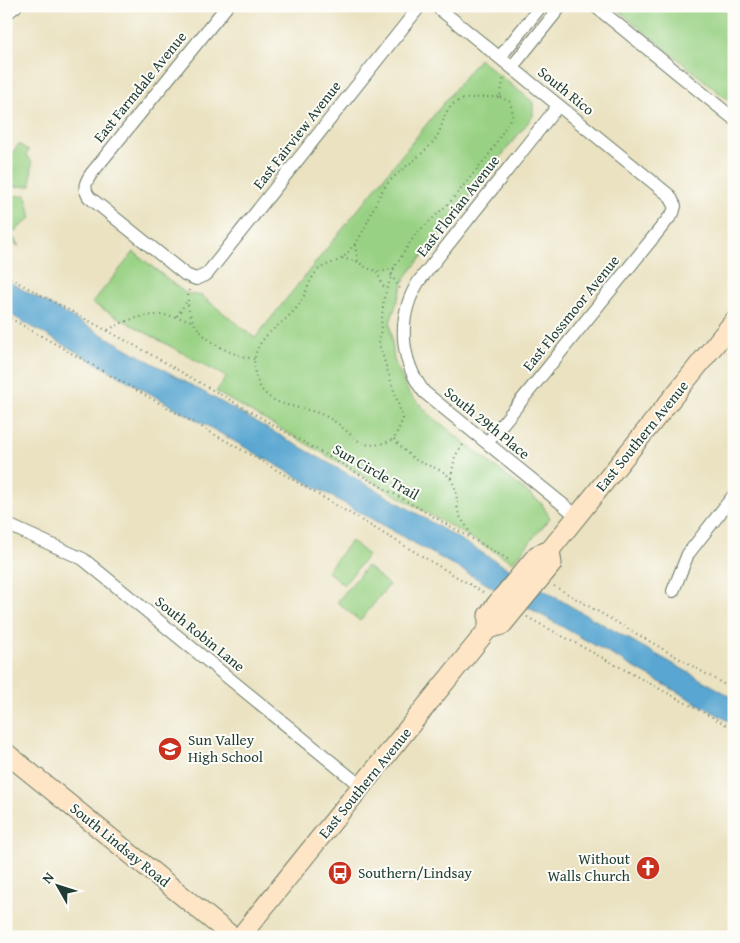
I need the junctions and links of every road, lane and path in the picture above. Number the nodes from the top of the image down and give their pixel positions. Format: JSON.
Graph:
{"nodes":[{"id":1,"x":16,"y":6,"type":"edge"},
{"id":2,"x":227,"y":6,"type":"edge"},
{"id":3,"x":420,"y":6,"type":"edge"},
{"id":4,"x":436,"y":6,"type":"edge"},
{"id":5,"x":541,"y":6,"type":"edge"},
{"id":6,"x":561,"y":6,"type":"edge"},
{"id":7,"x":595,"y":6,"type":"edge"},
{"id":8,"x":6,"y":14,"type":"edge"},
{"id":9,"x":506,"y":62,"type":"junction"},
{"id":10,"x":500,"y":97,"type":"junction"},
{"id":11,"x":558,"y":106,"type":"junction"},
{"id":12,"x":734,"y":119,"type":"edge"},
{"id":13,"x":674,"y":201,"type":"joint"},
{"id":14,"x":355,"y":245,"type":"junction"},
{"id":15,"x":342,"y":258,"type":"junction"},
{"id":16,"x":358,"y":262,"type":"junction"},
{"id":17,"x":394,"y":268,"type":"junction"},
{"id":18,"x":377,"y":272,"type":"junction"},
{"id":19,"x":392,"y":275,"type":"junction"},
{"id":20,"x":6,"y":276,"type":"edge"},
{"id":21,"x":194,"y":279,"type":"junction"},
{"id":22,"x":386,"y":292,"type":"junction"},
{"id":23,"x":410,"y":298,"type":"junction"},
{"id":24,"x":187,"y":301,"type":"junction"},
{"id":25,"x":6,"y":316,"type":"edge"},
{"id":26,"x":177,"y":316,"type":"junction"},
{"id":27,"x":734,"y":321,"type":"edge"},
{"id":28,"x":193,"y":322,"type":"junction"},
{"id":29,"x":108,"y":331,"type":"junction"},
{"id":30,"x":404,"y":337,"type":"joint"},
{"id":31,"x":254,"y":360,"type":"junction"},
{"id":32,"x":394,"y":439,"type":"junction"},
{"id":33,"x":466,"y":441,"type":"dead end"},
{"id":34,"x":486,"y":443,"type":"junction"},
{"id":35,"x":451,"y":478,"type":"junction"},
{"id":36,"x":734,"y":495,"type":"edge"},
{"id":37,"x":577,"y":516,"type":"junction"},
{"id":38,"x":6,"y":524,"type":"edge"},
{"id":39,"x":470,"y":539,"type":"junction"},
{"id":40,"x":530,"y":577,"type":"junction"},
{"id":41,"x":673,"y":591,"type":"dead end"},
{"id":42,"x":508,"y":604,"type":"junction"},
{"id":43,"x":734,"y":690,"type":"edge"},
{"id":44,"x":734,"y":729,"type":"edge"},
{"id":45,"x":6,"y":754,"type":"edge"},
{"id":46,"x":362,"y":787,"type":"junction"},
{"id":47,"x":233,"y":937,"type":"edge"},
{"id":48,"x":240,"y":937,"type":"edge"}],
"edges":[{"from":1,"to":8,"type":"street"},
{"from":2,"to":21,"type":"street","name":"East Farmdale Avenue"},
{"from":3,"to":21,"type":"street","name":"East Fairview Avenue"},
{"from":4,"to":9,"type":"street","name":"South Rico"},
{"from":5,"to":9,"type":"street"},
{"from":6,"to":9,"type":"street"},
{"from":7,"to":12,"type":"street"},
{"from":9,"to":10,"type":"path"},
{"from":9,"to":11,"type":"street","name":"South Rico"},
{"from":10,"to":14,"type":"path"},
{"from":10,"to":17,"type":"path"},
{"from":11,"to":13,"type":"street","name":"South Rico"},
{"from":11,"to":23,"type":"street","name":"East Florian Avenue"},
{"from":13,"to":34,"type":"street","name":"East Flossmoor Avenue"},
{"from":14,"to":15,"type":"path"},
{"from":14,"to":16,"type":"path"},
{"from":15,"to":16,"type":"path"},
{"from":15,"to":31,"type":"path"},
{"from":16,"to":18,"type":"path"},
{"from":17,"to":18,"type":"path"},
{"from":17,"to":19,"type":"path"},
{"from":18,"to":22,"type":"path"},
{"from":19,"to":22,"type":"path"},
{"from":19,"to":23,"type":"path"},
{"from":20,"to":29,"type":"path","name":"Sun Circle Trail"},
{"from":21,"to":24,"type":"path"},
{"from":22,"to":32,"type":"path"},
{"from":23,"to":30,"type":"street","name":"East Florian Avenue"},
{"from":24,"to":26,"type":"path"},
{"from":24,"to":28,"type":"path"},
{"from":25,"to":42,"type":"path"},
{"from":26,"to":28,"type":"path"},
{"from":26,"to":29,"type":"path"},
{"from":27,"to":37,"type":"main road","name":"East Southern Avenue"},
{"from":28,"to":31,"type":"path"},
{"from":29,"to":39,"type":"path","name":"Sun Circle Trail"},
{"from":30,"to":34,"type":"street","name":"South 29th Place"},
{"from":31,"to":32,"type":"path"},
{"from":32,"to":35,"type":"path"},
{"from":33,"to":35,"type":"path"},
{"from":34,"to":37,"type":"street","name":"South 29th Place"},
{"from":35,"to":39,"type":"path"},
{"from":36,"to":41,"type":"street"},
{"from":37,"to":40,"type":"main road","name":"East Southern Avenue"},
{"from":38,"to":46,"type":"street","name":"South Robin Lane"},
{"from":39,"to":40,"type":"path","name":"Sun Circle Trail"},
{"from":40,"to":42,"type":"main road","name":"East Southern Avenue"},
{"from":40,"to":43,"type":"path","name":"Sun Circle Trail"},
{"from":42,"to":44,"type":"path"},
{"from":42,"to":46,"type":"main road","name":"East Southern Avenue"},
{"from":45,"to":47,"type":"main road","name":"South Lindsay Road"},
{"from":46,"to":48,"type":"main road","name":"East Southern Avenue"}]}
